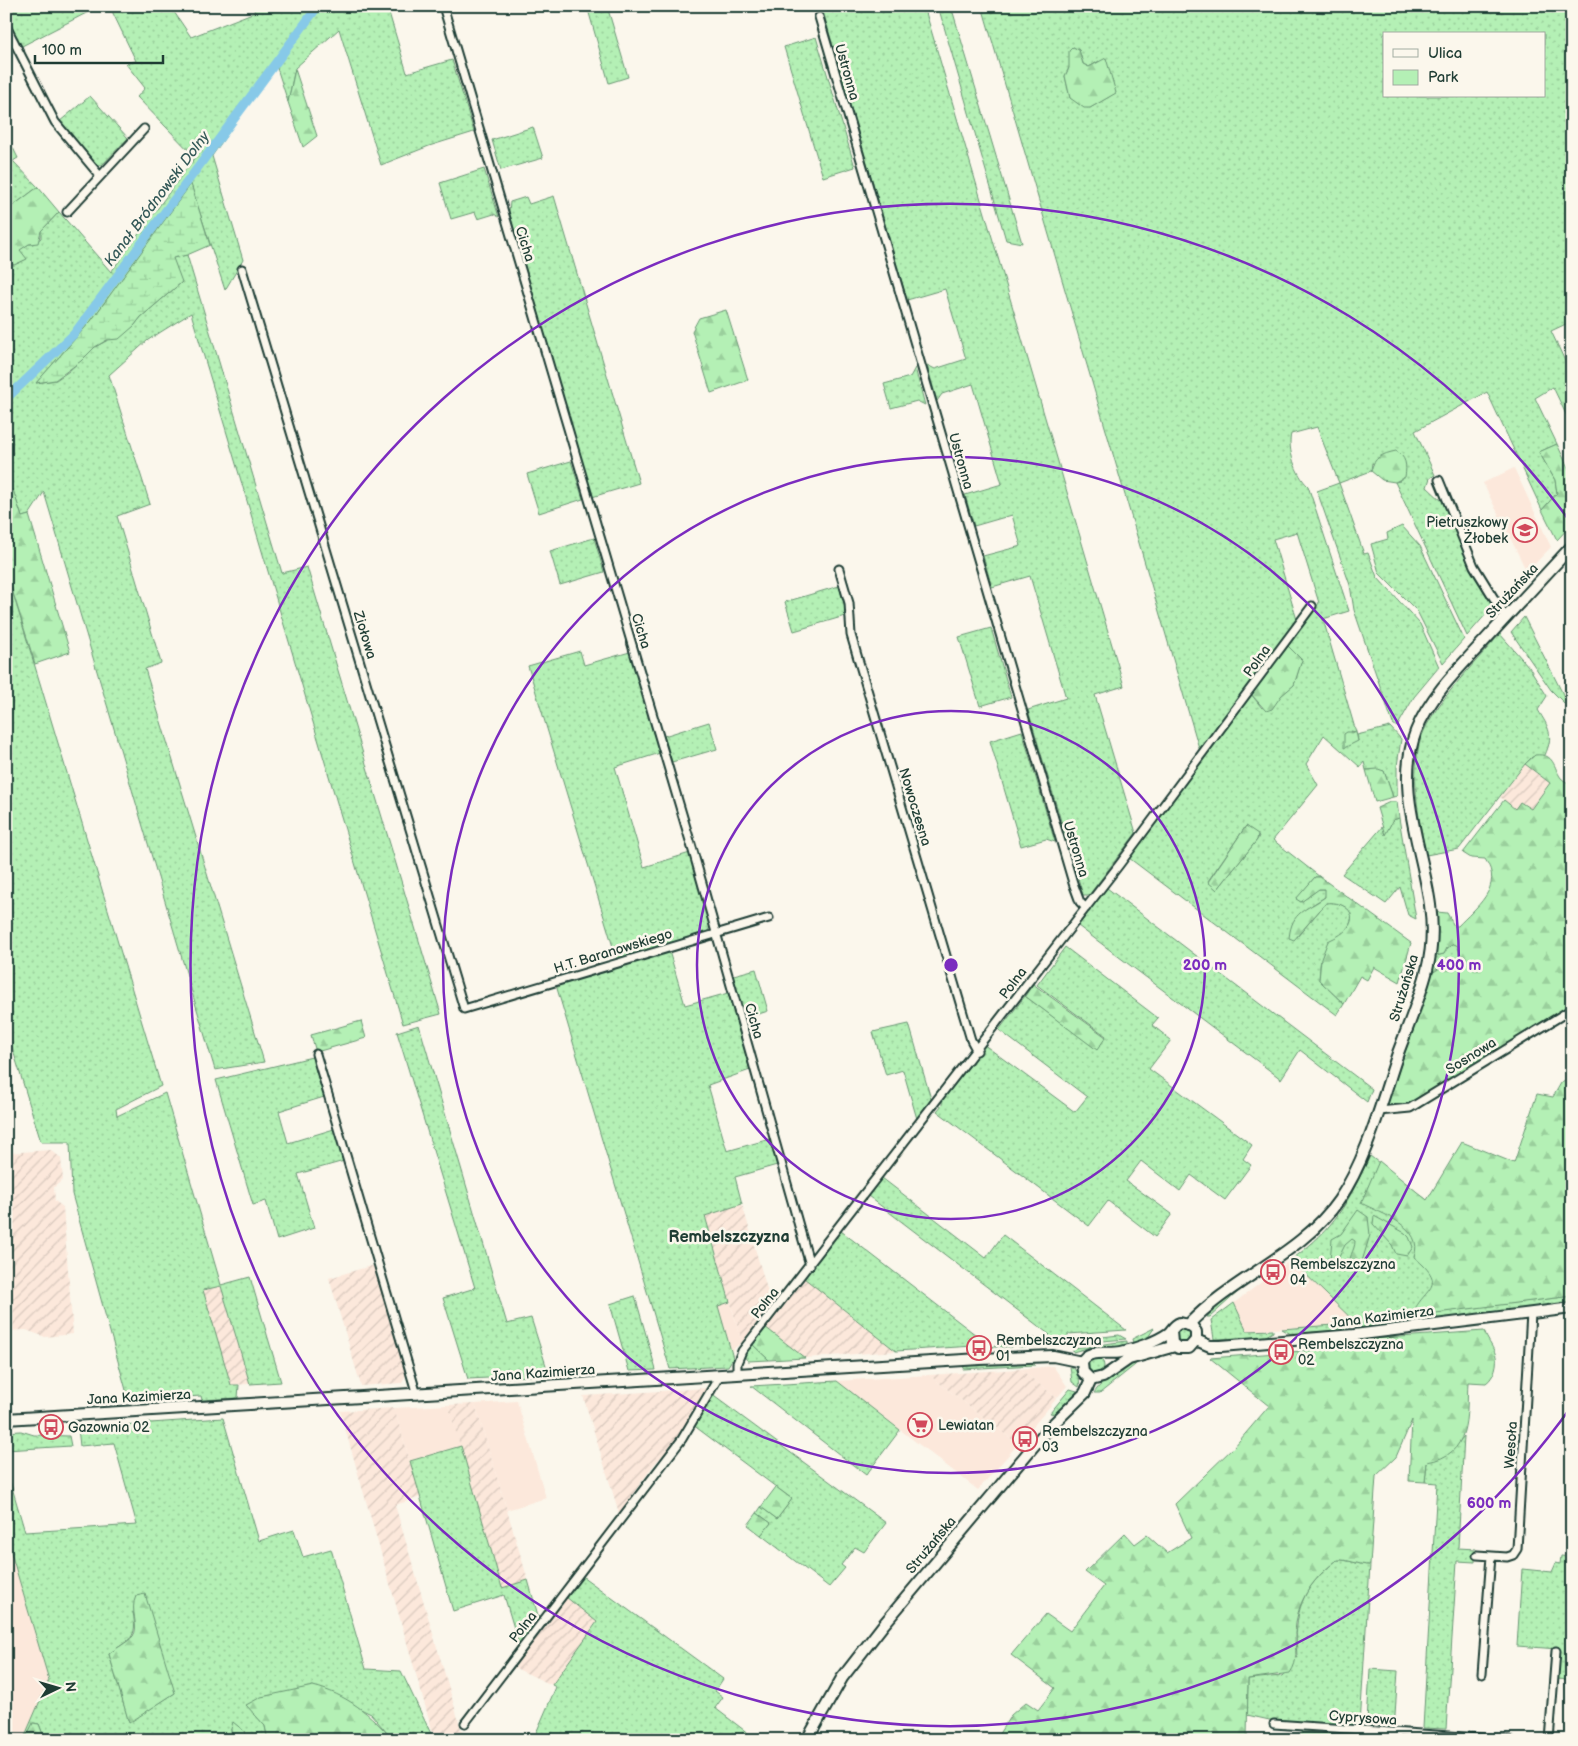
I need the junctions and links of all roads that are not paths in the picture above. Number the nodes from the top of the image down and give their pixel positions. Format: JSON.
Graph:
{"nodes":[{"id":1,"x":444,"y":6,"type":"edge"},
{"id":2,"x":819,"y":17,"type":"dead end"},
{"id":3,"x":6,"y":26,"type":"edge"},
{"id":4,"x":144,"y":129,"type":"dead end"},
{"id":5,"x":100,"y":176,"type":"junction"},
{"id":6,"x":67,"y":212,"type":"dead end"},
{"id":7,"x":242,"y":269,"type":"dead end"},
{"id":8,"x":1439,"y":480,"type":"dead end"},
{"id":9,"x":1572,"y":546,"type":"edge"},
{"id":10,"x":839,"y":569,"type":"dead end"},
{"id":11,"x":1312,"y":606,"type":"dead end"},
{"id":12,"x":1506,"y":618,"type":"junction"},
{"id":13,"x":1086,"y":908,"type":"junction"},
{"id":14,"x":769,"y":918,"type":"dead end"},
{"id":15,"x":716,"y":934,"type":"junction"},
{"id":16,"x":464,"y":1009,"type":"joint"},
{"id":17,"x":1572,"y":1009,"type":"edge"},
{"id":18,"x":976,"y":1051,"type":"junction"},
{"id":19,"x":316,"y":1054,"type":"dead end"},
{"id":20,"x":1379,"y":1110,"type":"junction"},
{"id":21,"x":810,"y":1266,"type":"junction"},
{"id":22,"x":1572,"y":1308,"type":"edge"},
{"id":23,"x":1531,"y":1313,"type":"junction"},
{"id":24,"x":1189,"y":1324,"type":"junction"},
{"id":25,"x":1171,"y":1332,"type":"junction"},
{"id":26,"x":1196,"y":1340,"type":"junction"},
{"id":27,"x":1175,"y":1346,"type":"junction"},
{"id":28,"x":1103,"y":1355,"type":"junction"},
{"id":29,"x":1082,"y":1362,"type":"junction"},
{"id":30,"x":1107,"y":1373,"type":"junction"},
{"id":31,"x":737,"y":1374,"type":"junction"},
{"id":32,"x":720,"y":1375,"type":"junction"},
{"id":33,"x":1091,"y":1380,"type":"junction"},
{"id":34,"x":417,"y":1394,"type":"junction"},
{"id":35,"x":6,"y":1419,"type":"edge"},
{"id":36,"x":1477,"y":1555,"type":"dead end"},
{"id":37,"x":1490,"y":1556,"type":"junction"},
{"id":38,"x":1556,"y":1651,"type":"dead end"},
{"id":39,"x":1482,"y":1674,"type":"dead end"},
{"id":40,"x":465,"y":1723,"type":"dead end"},
{"id":41,"x":1274,"y":1724,"type":"dead end"},
{"id":42,"x":807,"y":1740,"type":"edge"},
{"id":43,"x":1509,"y":1740,"type":"edge"},
{"id":44,"x":1549,"y":1740,"type":"edge"}],
"edges":[{"from":1,"to":15,"type":"street","name":"Cicha"},
{"from":2,"to":13,"type":"street","name":"Ustronna"},
{"from":3,"to":5,"type":"street"},
{"from":4,"to":5,"type":"street"},
{"from":5,"to":6,"type":"street"},
{"from":7,"to":16,"type":"street","name":"Ziołowa"},
{"from":8,"to":12,"type":"street"},
{"from":9,"to":12,"type":"main road","name":"Strużańska"},
{"from":10,"to":18,"type":"street","name":"Nowoczesna"},
{"from":11,"to":13,"type":"street","name":"Polna"},
{"from":12,"to":20,"type":"main road","name":"Strużańska"},
{"from":13,"to":18,"type":"street","name":"Polna"},
{"from":14,"to":15,"type":"street","name":"H.T. Baranowskiego"},
{"from":15,"to":16,"type":"street","name":"H.T. Baranowskiego"},
{"from":15,"to":21,"type":"street","name":"Cicha"},
{"from":17,"to":20,"type":"street","name":"Sosnowa"},
{"from":18,"to":21,"type":"street","name":"Polna"},
{"from":19,"to":34,"type":"street"},
{"from":20,"to":24,"type":"main road","name":"Strużańska"},
{"from":21,"to":31,"type":"street","name":"Polna"},
{"from":22,"to":23,"type":"main road","name":"Jana Kazimierza"},
{"from":23,"to":26,"type":"main road","name":"Jana Kazimierza"},
{"from":23,"to":37,"type":"street","name":"Wesoła"},
{"from":24,"to":25,"type":"main road"},
{"from":24,"to":26,"type":"main road"},
{"from":25,"to":27,"type":"main road"},
{"from":25,"to":28,"type":"main road"},
{"from":26,"to":27,"type":"main road"},
{"from":27,"to":30,"type":"main road"},
{"from":28,"to":29,"type":"main road"},
{"from":28,"to":30,"type":"main road"},
{"from":29,"to":31,"type":"main road","name":"Jana Kazimierza"},
{"from":29,"to":33,"type":"main road"},
{"from":30,"to":33,"type":"main road"},
{"from":31,"to":32,"type":"main road","name":"Jana Kazimierza"},
{"from":32,"to":34,"type":"main road","name":"Jana Kazimierza"},
{"from":32,"to":40,"type":"street","name":"Polna"},
{"from":33,"to":42,"type":"main road","name":"Strużańska"},
{"from":34,"to":35,"type":"main road","name":"Jana Kazimierza"},
{"from":36,"to":37,"type":"street","name":"Wesoła"},
{"from":37,"to":39,"type":"street"},
{"from":38,"to":44,"type":"street"},
{"from":41,"to":43,"type":"street","name":"Cyprysowa"}]}
